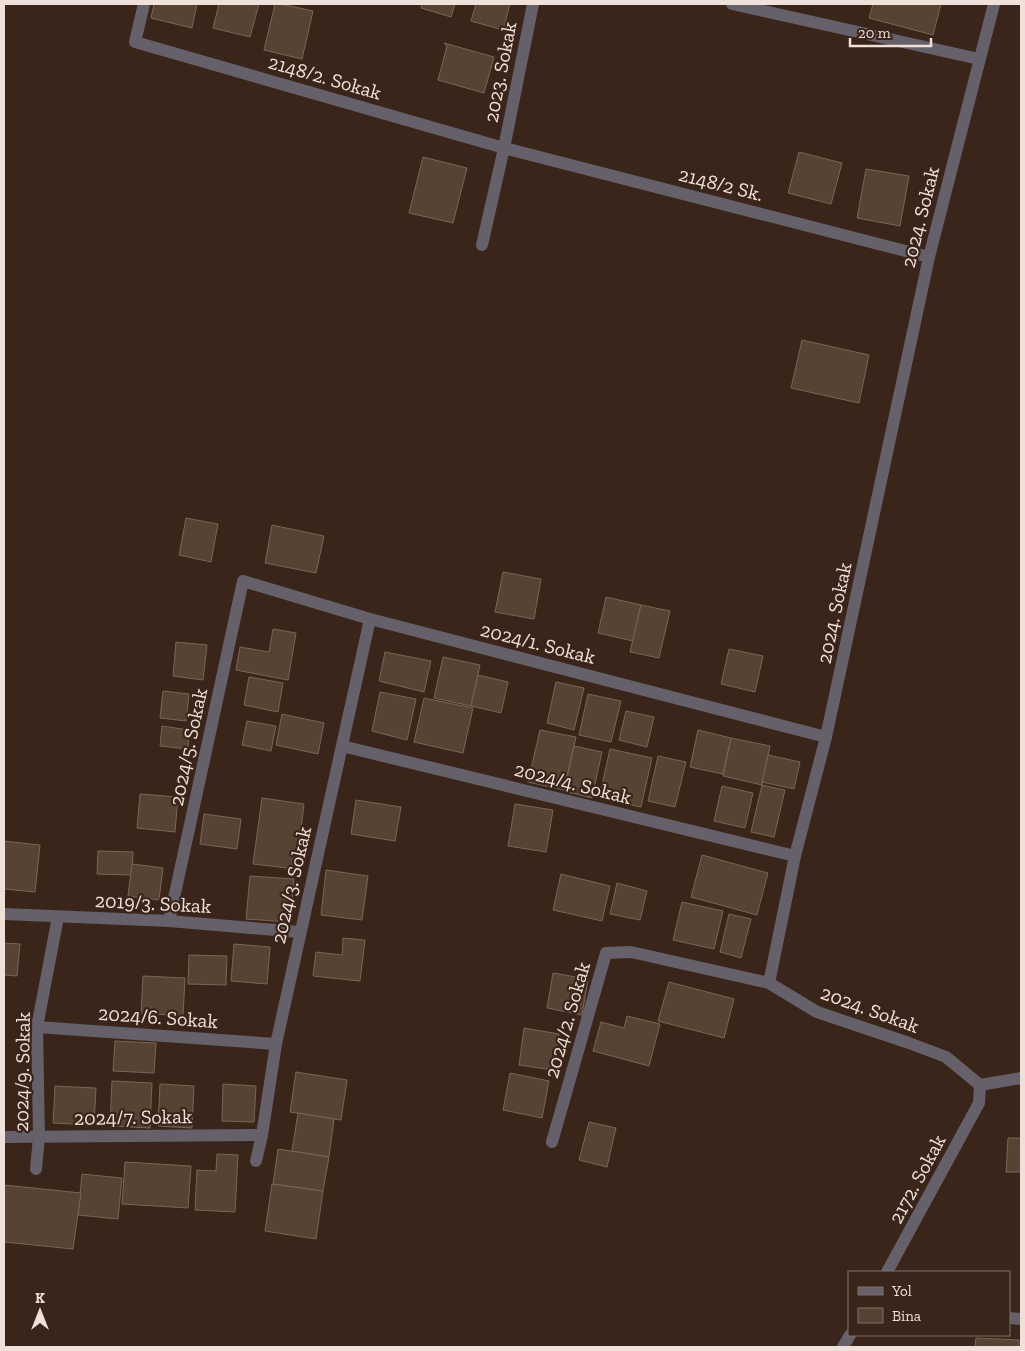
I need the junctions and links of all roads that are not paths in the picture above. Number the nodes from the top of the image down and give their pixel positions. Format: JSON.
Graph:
{"nodes":[{"id":1,"x":144,"y":4,"type":"edge"},
{"id":2,"x":532,"y":4,"type":"edge"},
{"id":3,"x":732,"y":4,"type":"edge"},
{"id":4,"x":994,"y":4,"type":"edge"},
{"id":5,"x":980,"y":59,"type":"junction"},
{"id":6,"x":504,"y":148,"type":"junction"},
{"id":7,"x":482,"y":244,"type":"dead end"},
{"id":8,"x":929,"y":257,"type":"junction"},
{"id":9,"x":243,"y":581,"type":"joint"},
{"id":10,"x":370,"y":620,"type":"junction"},
{"id":11,"x":826,"y":737,"type":"junction"},
{"id":12,"x":342,"y":746,"type":"junction"},
{"id":13,"x":795,"y":856,"type":"junction"},
{"id":14,"x":4,"y":914,"type":"edge"},
{"id":15,"x":58,"y":917,"type":"junction"},
{"id":16,"x":169,"y":921,"type":"junction"},
{"id":17,"x":299,"y":932,"type":"junction"},
{"id":18,"x":769,"y":983,"type":"junction"},
{"id":19,"x":37,"y":1027,"type":"junction"},
{"id":20,"x":276,"y":1044,"type":"junction"},
{"id":21,"x":1021,"y":1078,"type":"edge"},
{"id":22,"x":980,"y":1085,"type":"junction"},
{"id":23,"x":262,"y":1135,"type":"junction"},
{"id":24,"x":4,"y":1137,"type":"edge"},
{"id":25,"x":39,"y":1137,"type":"junction"},
{"id":26,"x":552,"y":1142,"type":"dead end"},
{"id":27,"x":256,"y":1161,"type":"dead end"},
{"id":28,"x":36,"y":1169,"type":"dead end"},
{"id":29,"x":888,"y":1271,"type":"edge"},
{"id":30,"x":849,"y":1336,"type":"edge"},
{"id":31,"x":842,"y":1347,"type":"edge"}],
"edges":[{"from":1,"to":6,"type":"street","name":"2148/2. Sokak"},
{"from":2,"to":6,"type":"street","name":"2023. Sokak"},
{"from":3,"to":5,"type":"street"},
{"from":4,"to":5,"type":"street","name":"2024. Sokak"},
{"from":5,"to":8,"type":"street","name":"2024. Sokak"},
{"from":6,"to":7,"type":"street","name":"2023. Sokak"},
{"from":6,"to":8,"type":"street","name":"2148/2 Sk."},
{"from":8,"to":11,"type":"street","name":"2024. Sokak"},
{"from":9,"to":10,"type":"street","name":"2024/1. Sokak"},
{"from":9,"to":16,"type":"street","name":"2024/5. Sokak"},
{"from":10,"to":11,"type":"street","name":"2024/1. Sokak"},
{"from":10,"to":12,"type":"street","name":"2024/3. Sokak"},
{"from":11,"to":13,"type":"street","name":"2024. Sokak"},
{"from":12,"to":13,"type":"street","name":"2024/4. Sokak"},
{"from":12,"to":17,"type":"street","name":"2024/3. Sokak"},
{"from":13,"to":18,"type":"street","name":"2024. Sokak"},
{"from":14,"to":15,"type":"street","name":"2019/3. Sokak"},
{"from":15,"to":16,"type":"street","name":"2019/3. Sokak"},
{"from":15,"to":19,"type":"street","name":"2024/9. Sokak"},
{"from":16,"to":17,"type":"street","name":"2019/3. Sokak"},
{"from":17,"to":20,"type":"street","name":"2024/3. Sokak"},
{"from":18,"to":22,"type":"street","name":"2024. Sokak"},
{"from":18,"to":26,"type":"street","name":"2024/2. Sokak"},
{"from":19,"to":20,"type":"street","name":"2024/6. Sokak"},
{"from":19,"to":25,"type":"street","name":"2024/9. Sokak"},
{"from":20,"to":23,"type":"street","name":"2024/3. Sokak"},
{"from":21,"to":22,"type":"street"},
{"from":22,"to":29,"type":"street","name":"2172. Sokak"},
{"from":23,"to":25,"type":"street","name":"2024/7. Sokak"},
{"from":23,"to":27,"type":"street","name":"2024/3. Sokak"},
{"from":24,"to":25,"type":"street","name":"2024/7. Sokak"},
{"from":25,"to":28,"type":"street","name":"2024/9. Sokak"},
{"from":30,"to":31,"type":"street"}]}
